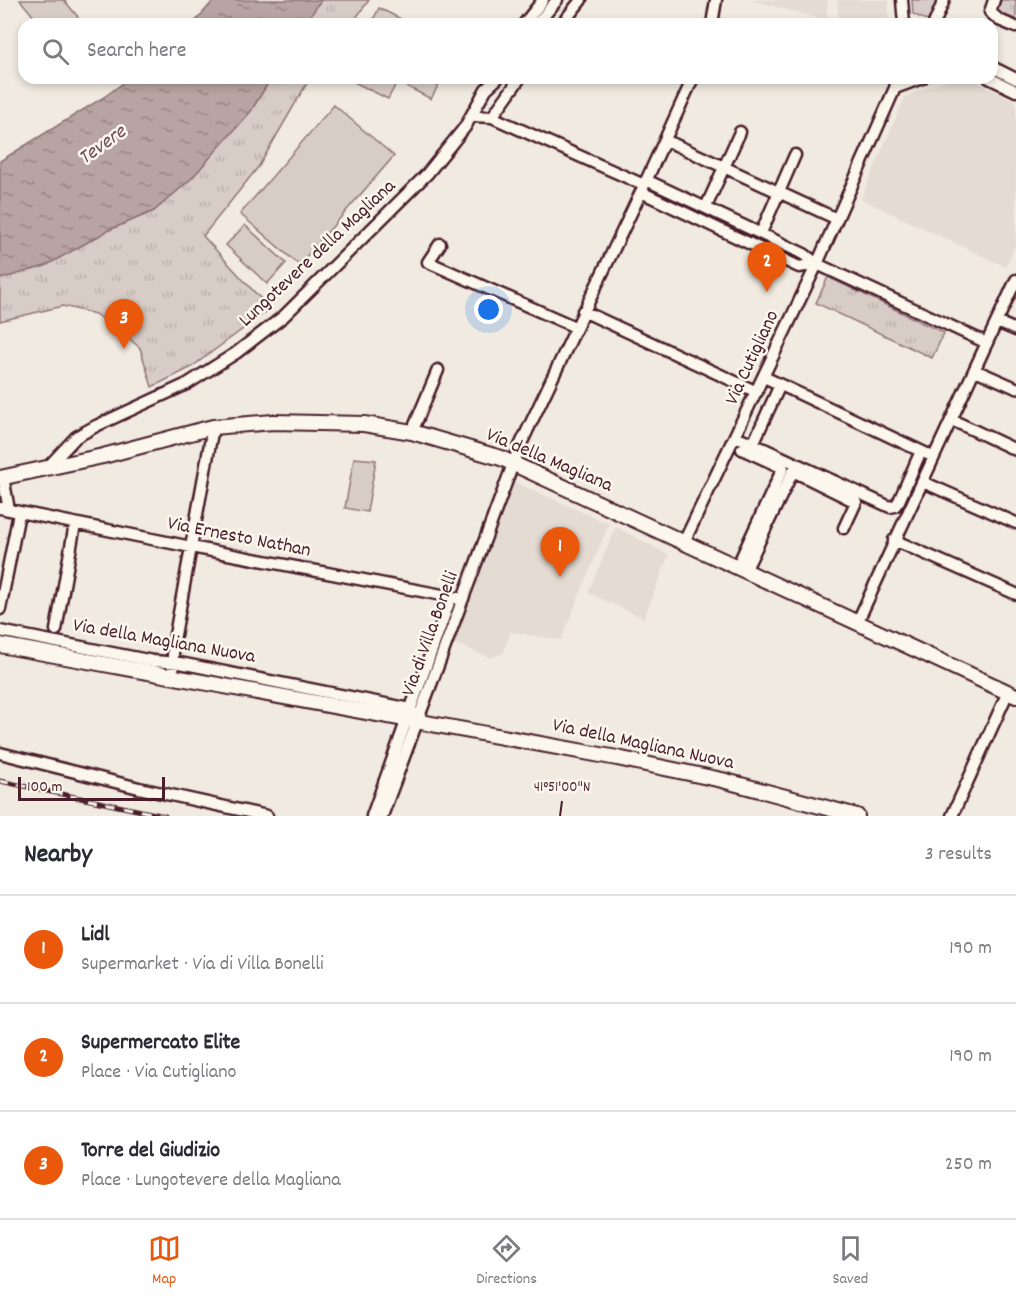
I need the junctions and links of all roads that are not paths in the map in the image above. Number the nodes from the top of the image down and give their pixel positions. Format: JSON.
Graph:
{"nodes":[{"id":1,"x":543,"y":0,"type":"edge"},
{"id":2,"x":556,"y":0,"type":"edge"},
{"id":3,"x":581,"y":0,"type":"edge"},
{"id":4,"x":717,"y":0,"type":"edge"},
{"id":5,"x":902,"y":0,"type":"edge"},
{"id":6,"x":944,"y":0,"type":"edge"},
{"id":7,"x":994,"y":0,"type":"edge"},
{"id":8,"x":529,"y":18,"type":"edge"},
{"id":9,"x":542,"y":18,"type":"edge"},
{"id":10,"x":567,"y":18,"type":"edge"},
{"id":11,"x":713,"y":18,"type":"edge"},
{"id":12,"x":904,"y":18,"type":"edge"},
{"id":13,"x":936,"y":18,"type":"edge"},
{"id":14,"x":996,"y":18,"type":"edge"},
{"id":15,"x":998,"y":19,"type":"edge"},
{"id":16,"x":1016,"y":27,"type":"edge"},
{"id":17,"x":998,"y":71,"type":"edge"},
{"id":18,"x":1016,"y":79,"type":"edge"},
{"id":19,"x":998,"y":82,"type":"edge"},
{"id":20,"x":489,"y":84,"type":"edge"},
{"id":21,"x":491,"y":84,"type":"edge"},
{"id":22,"x":516,"y":84,"type":"edge"},
{"id":23,"x":690,"y":84,"type":"edge"},
{"id":24,"x":896,"y":84,"type":"edge"},
{"id":25,"x":486,"y":89,"type":"junction"},
{"id":26,"x":1016,"y":91,"type":"edge"},
{"id":27,"x":472,"y":116,"type":"junction"},
{"id":28,"x":492,"y":117,"type":"junction"},
{"id":29,"x":740,"y":132,"type":"dead end"},
{"id":30,"x":665,"y":140,"type":"junction"},
{"id":31,"x":795,"y":155,"type":"dead end"},
{"id":32,"x":724,"y":167,"type":"junction"},
{"id":33,"x":644,"y":186,"type":"junction"},
{"id":34,"x":779,"y":192,"type":"junction"},
{"id":35,"x":706,"y":207,"type":"junction"},
{"id":36,"x":837,"y":219,"type":"junction"},
{"id":37,"x":761,"y":233,"type":"junction"},
{"id":38,"x":440,"y":244,"type":"dead end"},
{"id":39,"x":817,"y":264,"type":"junction"},
{"id":40,"x":1016,"y":280,"type":"edge"},
{"id":41,"x":583,"y":311,"type":"junction"},
{"id":42,"x":997,"y":322,"type":"junction"},
{"id":43,"x":575,"y":327,"type":"junction"},
{"id":44,"x":1016,"y":330,"type":"edge"},
{"id":45,"x":987,"y":343,"type":"junction"},
{"id":46,"x":438,"y":370,"type":"dead end"},
{"id":47,"x":975,"y":370,"type":"junction"},
{"id":48,"x":764,"y":377,"type":"junction"},
{"id":49,"x":780,"y":385,"type":"junction"},
{"id":50,"x":1016,"y":388,"type":"edge"},
{"id":51,"x":757,"y":392,"type":"junction"},
{"id":52,"x":952,"y":420,"type":"junction"},
{"id":53,"x":213,"y":427,"type":"junction"},
{"id":54,"x":412,"y":432,"type":"junction"},
{"id":55,"x":735,"y":436,"type":"junction"},
{"id":56,"x":753,"y":444,"type":"junction"},
{"id":57,"x":742,"y":449,"type":"dead end"},
{"id":58,"x":1016,"y":450,"type":"edge"},
{"id":59,"x":921,"y":451,"type":"junction"},
{"id":60,"x":934,"y":457,"type":"junction"},
{"id":61,"x":513,"y":463,"type":"junction"},
{"id":62,"x":46,"y":469,"type":"junction"},
{"id":63,"x":1,"y":478,"type":"edge"},
{"id":64,"x":923,"y":482,"type":"junction"},
{"id":65,"x":9,"y":510,"type":"edge"},
{"id":66,"x":1016,"y":523,"type":"edge"},
{"id":67,"x":75,"y":524,"type":"junction"},
{"id":68,"x":844,"y":528,"type":"dead end"},
{"id":69,"x":894,"y":540,"type":"junction"},
{"id":70,"x":684,"y":542,"type":"junction"},
{"id":71,"x":191,"y":547,"type":"junction"},
{"id":72,"x":741,"y":569,"type":"junction"},
{"id":73,"x":1016,"y":594,"type":"edge"},
{"id":74,"x":457,"y":598,"type":"junction"},
{"id":75,"x":0,"y":609,"type":"edge"},
{"id":76,"x":857,"y":623,"type":"junction"},
{"id":77,"x":56,"y":630,"type":"dead end"},
{"id":78,"x":0,"y":631,"type":"edge"},
{"id":79,"x":0,"y":645,"type":"edge"},
{"id":80,"x":173,"y":669,"type":"junction"},
{"id":81,"x":1012,"y":694,"type":"edge"},
{"id":82,"x":412,"y":717,"type":"junction"},
{"id":83,"x":0,"y":753,"type":"edge"},
{"id":84,"x":267,"y":816,"type":"edge"},
{"id":85,"x":372,"y":816,"type":"edge"},
{"id":86,"x":382,"y":816,"type":"edge"},
{"id":87,"x":857,"y":816,"type":"edge"},
{"id":88,"x":952,"y":816,"type":"edge"}],
"edges":[{"from":1,"to":8,"type":"street"},
{"from":2,"to":9,"type":"street"},
{"from":3,"to":10,"type":"street"},
{"from":4,"to":11,"type":"street"},
{"from":5,"to":12,"type":"street"},
{"from":6,"to":13,"type":"street"},
{"from":7,"to":14,"type":"street"},
{"from":15,"to":16,"type":"street"},
{"from":17,"to":18,"type":"street"},
{"from":19,"to":26,"type":"street"},
{"from":20,"to":25,"type":"street","name":"Lungotevere della Magliana"},
{"from":21,"to":25,"type":"street","name":"Lungotevere della Magliana"},
{"from":22,"to":28,"type":"street"},
{"from":23,"to":30,"type":"street","name":"Via di Villa Bonelli"},
{"from":24,"to":36,"type":"street","name":"Via Cutigliano"},
{"from":25,"to":27,"type":"street","name":"Lungotevere della Magliana"},
{"from":27,"to":28,"type":"street"},
{"from":27,"to":62,"type":"street","name":"Lungotevere della Magliana"},
{"from":28,"to":33,"type":"street"},
{"from":29,"to":32,"type":"street"},
{"from":30,"to":32,"type":"street"},
{"from":30,"to":33,"type":"street","name":"Via di Villa Bonelli"},
{"from":31,"to":34,"type":"street"},
{"from":32,"to":34,"type":"street"},
{"from":32,"to":35,"type":"street"},
{"from":33,"to":35,"type":"street"},
{"from":33,"to":39,"type":"street"},
{"from":33,"to":41,"type":"street","name":"Via di Villa Bonelli"},
{"from":34,"to":36,"type":"street"},
{"from":34,"to":37,"type":"street"},
{"from":35,"to":37,"type":"street"},
{"from":36,"to":39,"type":"street","name":"Via Cutigliano"},
{"from":37,"to":39,"type":"street"},
{"from":38,"to":43,"type":"street"},
{"from":39,"to":45,"type":"street"},
{"from":39,"to":48,"type":"street","name":"Via Cutigliano"},
{"from":40,"to":42,"type":"street"},
{"from":41,"to":43,"type":"street","name":"Via di Villa Bonelli"},
{"from":41,"to":51,"type":"street"},
{"from":42,"to":44,"type":"street"},
{"from":42,"to":45,"type":"street"},
{"from":43,"to":61,"type":"street","name":"Via di Villa Bonelli"},
{"from":45,"to":47,"type":"street"},
{"from":46,"to":54,"type":"street"},
{"from":47,"to":50,"type":"street"},
{"from":47,"to":52,"type":"street"},
{"from":48,"to":49,"type":"street"},
{"from":48,"to":51,"type":"street","name":"Via Cutigliano"},
{"from":49,"to":56,"type":"street"},
{"from":49,"to":59,"type":"street"},
{"from":51,"to":55,"type":"street","name":"Via Cutigliano"},
{"from":52,"to":58,"type":"street"},
{"from":52,"to":60,"type":"street"},
{"from":53,"to":54,"type":"main road","name":"Via della Magliana"},
{"from":53,"to":62,"type":"main road","name":"Via della Magliana"},
{"from":53,"to":71,"type":"street"},
{"from":54,"to":61,"type":"main road","name":"Via della Magliana"},
{"from":55,"to":56,"type":"street"},
{"from":55,"to":70,"type":"street","name":"Via Cutigliano"},
{"from":56,"to":59,"type":"street"},
{"from":57,"to":72,"type":"street"},
{"from":59,"to":60,"type":"street"},
{"from":60,"to":64,"type":"street"},
{"from":61,"to":70,"type":"main road","name":"Via della Magliana"},
{"from":61,"to":74,"type":"street","name":"Via di Villa Bonelli"},
{"from":62,"to":63,"type":"main road","name":"Via della Magliana"},
{"from":63,"to":65,"type":"street"},
{"from":64,"to":66,"type":"street"},
{"from":64,"to":69,"type":"street"},
{"from":65,"to":67,"type":"street","name":"Via Ernesto Nathan"},
{"from":65,"to":75,"type":"street"},
{"from":67,"to":71,"type":"street","name":"Via Ernesto Nathan"},
{"from":67,"to":77,"type":"street"},
{"from":68,"to":72,"type":"street"},
{"from":69,"to":73,"type":"street"},
{"from":69,"to":76,"type":"street"},
{"from":70,"to":72,"type":"main road","name":"Via della Magliana"},
{"from":71,"to":74,"type":"street","name":"Via Ernesto Nathan"},
{"from":71,"to":80,"type":"street"},
{"from":72,"to":76,"type":"main road","name":"Via della Magliana"},
{"from":74,"to":82,"type":"street","name":"Via di Villa Bonelli"},
{"from":76,"to":81,"type":"main road","name":"Via della Magliana"},
{"from":78,"to":80,"type":"street","name":"Via della Magliana Nuova"},
{"from":79,"to":80,"type":"main road","name":"Via della Magliana Nuova"},
{"from":80,"to":82,"type":"main road","name":"Via della Magliana Nuova"},
{"from":81,"to":88,"type":"street"},
{"from":82,"to":85,"type":"street","name":"Via di Villa Bonelli"},
{"from":82,"to":86,"type":"street","name":"Via di Villa Bonelli"},
{"from":82,"to":87,"type":"main road","name":"Via della Magliana Nuova"},
{"from":83,"to":84,"type":"street"}]}
